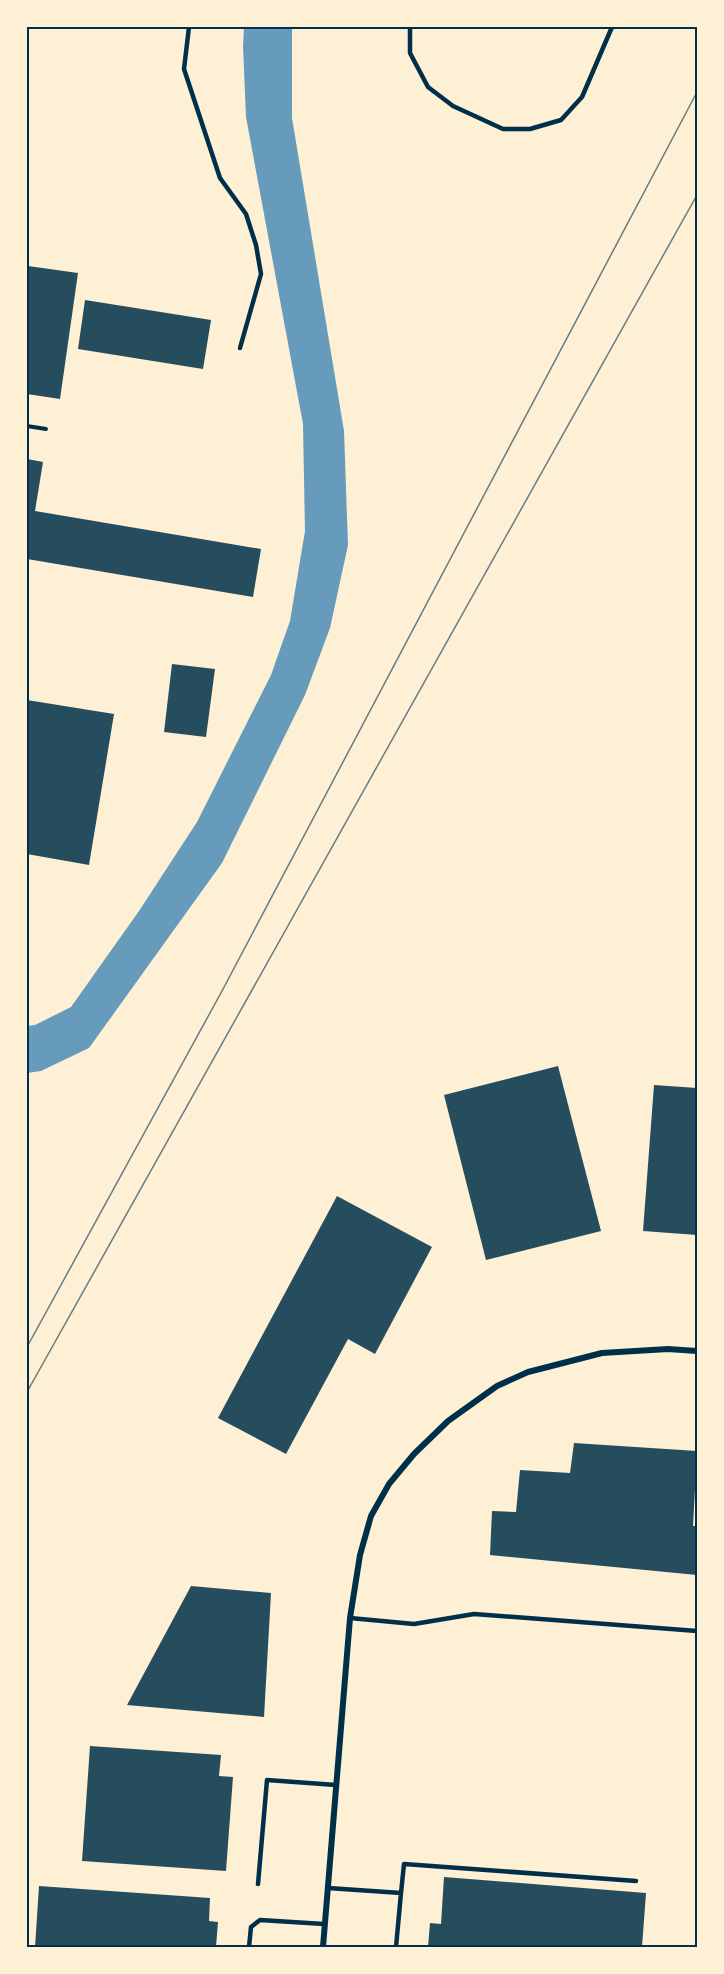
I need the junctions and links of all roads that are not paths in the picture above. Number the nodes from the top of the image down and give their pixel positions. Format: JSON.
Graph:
{"nodes":[{"id":1,"x":189,"y":27,"type":"edge"},
{"id":2,"x":410,"y":27,"type":"edge"},
{"id":3,"x":612,"y":27,"type":"edge"},
{"id":4,"x":240,"y":348,"type":"dead end"},
{"id":5,"x":697,"y":1351,"type":"edge"},
{"id":6,"x":350,"y":1618,"type":"junction"},
{"id":7,"x":697,"y":1631,"type":"edge"},
{"id":8,"x":336,"y":1785,"type":"junction"},
{"id":9,"x":636,"y":1881,"type":"dead end"},
{"id":10,"x":258,"y":1884,"type":"dead end"},
{"id":11,"x":328,"y":1888,"type":"junction"},
{"id":12,"x":401,"y":1893,"type":"junction"},
{"id":13,"x":324,"y":1924,"type":"junction"},
{"id":14,"x":249,"y":1947,"type":"edge"},
{"id":15,"x":322,"y":1947,"type":"edge"},
{"id":16,"x":396,"y":1947,"type":"edge"}],
"edges":[{"from":1,"to":4,"type":"lane"},
{"from":2,"to":3,"type":"lane"},
{"from":5,"to":6,"type":"street"},
{"from":6,"to":7,"type":"lane"},
{"from":6,"to":8,"type":"street"},
{"from":8,"to":10,"type":"lane"},
{"from":8,"to":11,"type":"street"},
{"from":9,"to":12,"type":"lane"},
{"from":11,"to":12,"type":"lane"},
{"from":11,"to":13,"type":"street"},
{"from":12,"to":16,"type":"lane"},
{"from":13,"to":14,"type":"lane"},
{"from":13,"to":15,"type":"street"}]}
